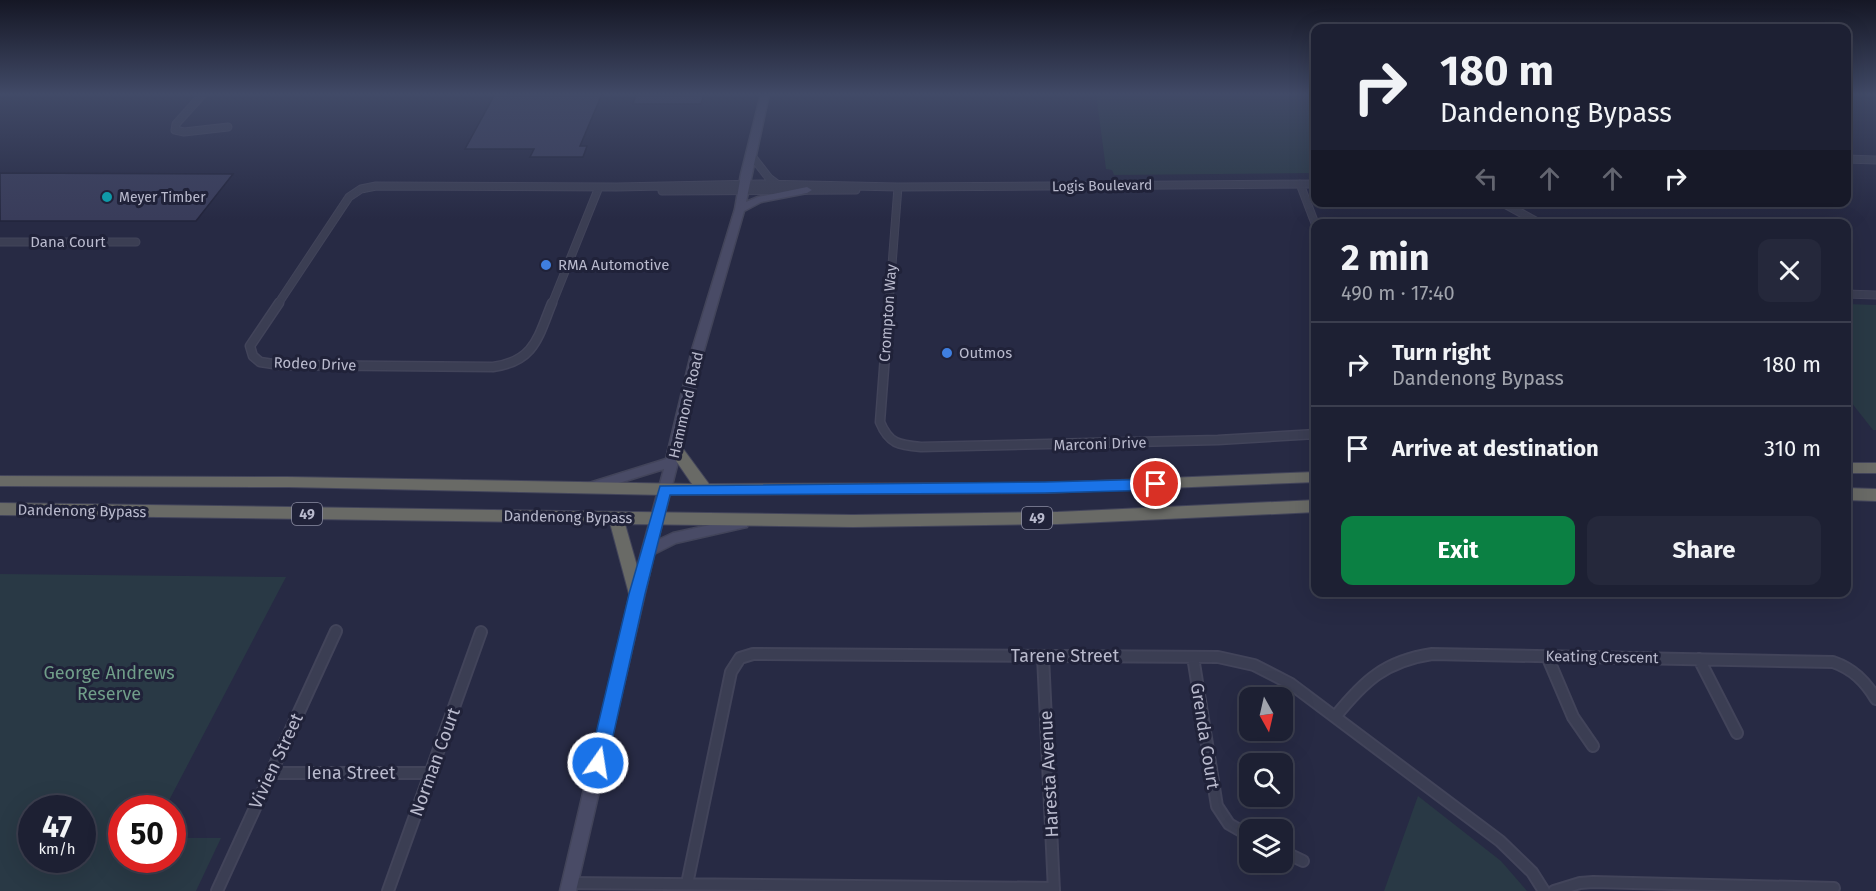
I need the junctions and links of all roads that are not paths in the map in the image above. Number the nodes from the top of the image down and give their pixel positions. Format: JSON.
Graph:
{"nodes":[{"id":1,"x":755,"y":136,"type":"edge"},
{"id":2,"x":751,"y":154,"type":"junction"},
{"id":3,"x":1851,"y":159,"type":"edge"},
{"id":4,"x":1876,"y":160,"type":"edge"},
{"id":5,"x":777,"y":184,"type":"junction"},
{"id":6,"x":1300,"y":184,"type":"junction"},
{"id":7,"x":1311,"y":184,"type":"edge"},
{"id":8,"x":599,"y":187,"type":"junction"},
{"id":9,"x":888,"y":187,"type":"junction"},
{"id":10,"x":744,"y":188,"type":"junction"},
{"id":11,"x":898,"y":188,"type":"junction"},
{"id":12,"x":807,"y":190,"type":"junction"},
{"id":13,"x":1510,"y":207,"type":"edge"},
{"id":14,"x":740,"y":209,"type":"junction"},
{"id":15,"x":1313,"y":219,"type":"edge"},
{"id":16,"x":1532,"y":219,"type":"edge"},
{"id":17,"x":0,"y":242,"type":"edge"},
{"id":18,"x":136,"y":242,"type":"dead end"},
{"id":19,"x":1851,"y":294,"type":"edge"},
{"id":20,"x":1876,"y":295,"type":"edge"},
{"id":21,"x":1311,"y":434,"type":"edge"},
{"id":22,"x":886,"y":436,"type":"joint"},
{"id":23,"x":674,"y":455,"type":"junction"},
{"id":24,"x":1851,"y":468,"type":"edge"},
{"id":25,"x":1876,"y":468,"type":"edge"},
{"id":26,"x":1311,"y":477,"type":"edge"},
{"id":27,"x":0,"y":481,"type":"edge"},
{"id":28,"x":586,"y":489,"type":"junction"},
{"id":29,"x":705,"y":489,"type":"junction"},
{"id":30,"x":665,"y":490,"type":"junction"},
{"id":31,"x":1851,"y":494,"type":"edge"},
{"id":32,"x":1876,"y":495,"type":"edge"},
{"id":33,"x":1311,"y":506,"type":"edge"},
{"id":34,"x":0,"y":509,"type":"edge"},
{"id":35,"x":615,"y":518,"type":"junction"},
{"id":36,"x":658,"y":518,"type":"junction"},
{"id":37,"x":759,"y":520,"type":"junction"},
{"id":38,"x":649,"y":550,"type":"junction"},
{"id":39,"x":637,"y":594,"type":"junction"},
{"id":40,"x":336,"y":631,"type":"dead end"},
{"id":41,"x":481,"y":632,"type":"dead end"},
{"id":42,"x":1043,"y":656,"type":"junction"},
{"id":43,"x":1547,"y":656,"type":"junction"},
{"id":44,"x":1193,"y":657,"type":"junction"},
{"id":45,"x":1699,"y":659,"type":"junction"},
{"id":46,"x":1876,"y":699,"type":"edge"},
{"id":47,"x":1335,"y":717,"type":"junction"},
{"id":48,"x":1737,"y":733,"type":"dead end"},
{"id":49,"x":1593,"y":746,"type":"dead end"},
{"id":50,"x":270,"y":773,"type":"junction"},
{"id":51,"x":431,"y":773,"type":"junction"},
{"id":52,"x":1239,"y":830,"type":"edge"},
{"id":53,"x":1293,"y":856,"type":"edge"},
{"id":54,"x":1303,"y":861,"type":"dead end"},
{"id":55,"x":687,"y":884,"type":"junction"},
{"id":56,"x":569,"y":887,"type":"edge"},
{"id":57,"x":1833,"y":888,"type":"dead end"},
{"id":58,"x":1054,"y":890,"type":"edge"},
{"id":59,"x":217,"y":891,"type":"edge"},
{"id":60,"x":388,"y":891,"type":"edge"},
{"id":61,"x":1544,"y":891,"type":"edge"},
{"id":62,"x":1554,"y":891,"type":"edge"}],
"edges":[{"from":1,"to":2,"type":"main road","name":"Hammond Road"},
{"from":2,"to":5,"type":"street"},
{"from":2,"to":10,"type":"main road","name":"Hammond Road"},
{"from":3,"to":4,"type":"street"},
{"from":5,"to":9,"type":"street","name":"Logis Boulevard"},
{"from":5,"to":10,"type":"street","name":"Logis Boulevard"},
{"from":6,"to":7,"type":"street","name":"Logis Boulevard"},
{"from":6,"to":11,"type":"street","name":"Logis Boulevard"},
{"from":6,"to":15,"type":"street"},
{"from":8,"to":8,"type":"street","name":"Rodeo Drive"},
{"from":8,"to":10,"type":"street","name":"Rodeo Drive"},
{"from":9,"to":11,"type":"street","name":"Logis Boulevard"},
{"from":9,"to":12,"type":"street","name":"Logis Boulevard"},
{"from":10,"to":12,"type":"street","name":"Logis Boulevard"},
{"from":10,"to":14,"type":"main road","name":"Hammond Road"},
{"from":11,"to":22,"type":"street","name":"Crompton Way"},
{"from":12,"to":14,"type":"main road"},
{"from":13,"to":16,"type":"street"},
{"from":14,"to":23,"type":"main road","name":"Hammond Road"},
{"from":17,"to":18,"type":"street","name":"Dana Court"},
{"from":19,"to":20,"type":"street"},
{"from":21,"to":22,"type":"street","name":"Marconi Drive"},
{"from":23,"to":28,"type":"main road"},
{"from":23,"to":29,"type":"highway"},
{"from":23,"to":30,"type":"main road","name":"Hammond Road"},
{"from":24,"to":25,"type":"highway"},
{"from":26,"to":29,"type":"highway","name":"Dandenong Bypass","number":"49"},
{"from":27,"to":28,"type":"highway","name":"Dandenong Bypass","number":"49"},
{"from":28,"to":30,"type":"highway","name":"Dandenong Bypass","number":"49"},
{"from":29,"to":30,"type":"highway","name":"Dandenong Bypass","number":"49"},
{"from":30,"to":36,"type":"main road","name":"Hammond Road"},
{"from":31,"to":32,"type":"highway"},
{"from":33,"to":37,"type":"highway","name":"Dandenong Bypass","number":"49"},
{"from":34,"to":35,"type":"highway","name":"Dandenong Bypass","number":"49"},
{"from":35,"to":36,"type":"highway","name":"Dandenong Bypass","number":"49"},
{"from":35,"to":39,"type":"highway"},
{"from":36,"to":37,"type":"highway","name":"Dandenong Bypass","number":"49"},
{"from":36,"to":38,"type":"main road","name":"Hammond Road"},
{"from":37,"to":38,"type":"main road"},
{"from":38,"to":39,"type":"main road","name":"Hammond Road"},
{"from":39,"to":56,"type":"main road","name":"Hammond Road"},
{"from":40,"to":50,"type":"street","name":"Vivien Street"},
{"from":41,"to":51,"type":"street","name":"Norman Court"},
{"from":42,"to":44,"type":"street","name":"Tarene Street"},
{"from":42,"to":55,"type":"street","name":"Tarene Street"},
{"from":42,"to":58,"type":"street","name":"Haresta Avenue"},
{"from":43,"to":45,"type":"street","name":"Keating Crescent"},
{"from":43,"to":47,"type":"street","name":"Keating Crescent"},
{"from":43,"to":49,"type":"street"},
{"from":44,"to":47,"type":"street","name":"Tarene Street"},
{"from":44,"to":52,"type":"street","name":"Grenda Court"},
{"from":45,"to":46,"type":"street","name":"Keating Crescent"},
{"from":45,"to":48,"type":"street"},
{"from":47,"to":61,"type":"street","name":"Tarene Street"},
{"from":50,"to":51,"type":"street","name":"Iena Street"},
{"from":50,"to":59,"type":"street","name":"Vivien Street"},
{"from":51,"to":60,"type":"street","name":"Norman Court"},
{"from":53,"to":54,"type":"street"},
{"from":55,"to":56,"type":"street"},
{"from":55,"to":58,"type":"street"},
{"from":57,"to":62,"type":"street"}]}
